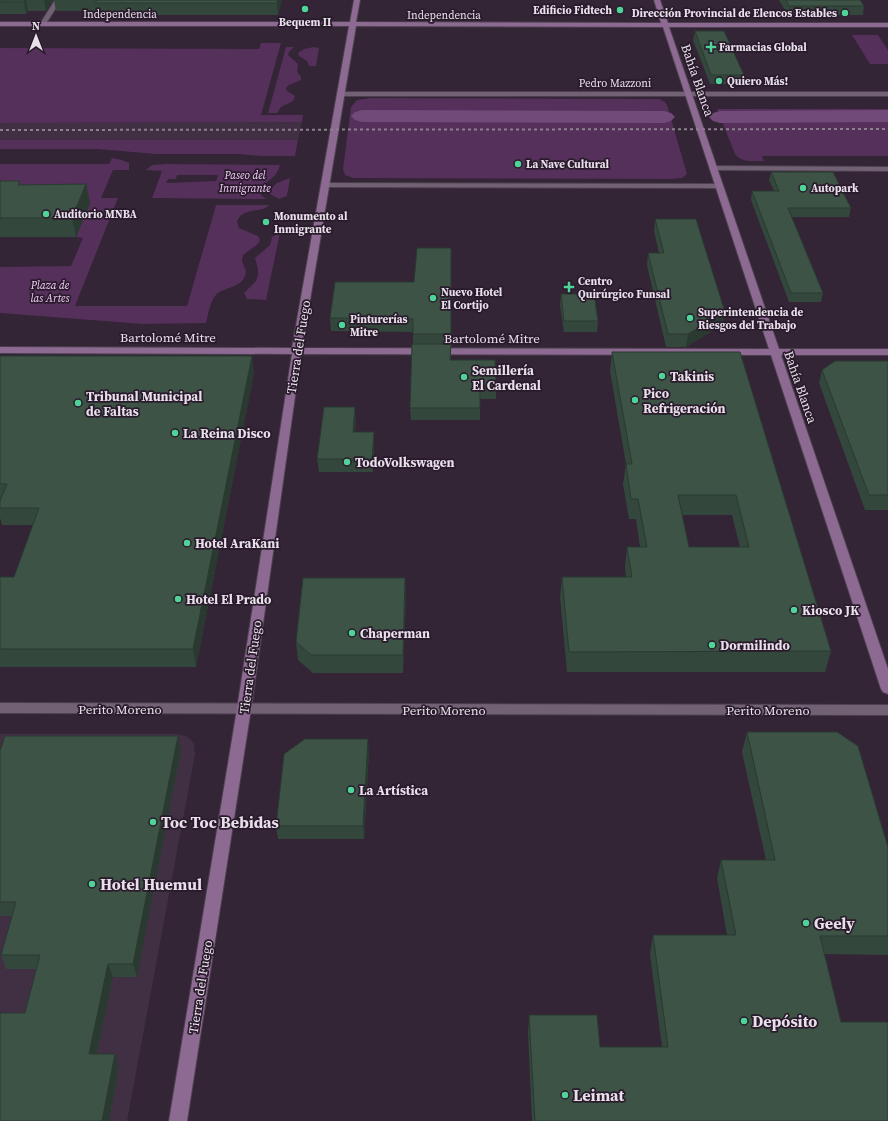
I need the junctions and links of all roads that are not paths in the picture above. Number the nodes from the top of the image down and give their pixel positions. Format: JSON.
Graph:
{"nodes":[{"id":1,"x":58,"y":0,"type":"edge"},
{"id":2,"x":357,"y":0,"type":"edge"},
{"id":3,"x":657,"y":0,"type":"edge"},
{"id":4,"x":0,"y":24,"type":"edge"},
{"id":5,"x":43,"y":24,"type":"junction"},
{"id":6,"x":354,"y":24,"type":"junction"},
{"id":7,"x":665,"y":25,"type":"junction"},
{"id":8,"x":888,"y":25,"type":"edge"},
{"id":9,"x":341,"y":94,"type":"junction"},
{"id":10,"x":688,"y":94,"type":"junction"},
{"id":11,"x":888,"y":94,"type":"edge"},
{"id":12,"x":714,"y":168,"type":"junction"},
{"id":13,"x":888,"y":169,"type":"edge"},
{"id":14,"x":326,"y":185,"type":"junction"},
{"id":15,"x":719,"y":186,"type":"junction"},
{"id":16,"x":0,"y":350,"type":"edge"},
{"id":17,"x":297,"y":350,"type":"junction"},
{"id":18,"x":775,"y":352,"type":"junction"},
{"id":19,"x":888,"y":352,"type":"edge"},
{"id":20,"x":888,"y":690,"type":"edge"},
{"id":21,"x":0,"y":708,"type":"edge"},
{"id":22,"x":244,"y":709,"type":"junction"},
{"id":23,"x":888,"y":710,"type":"edge"},
{"id":24,"x":178,"y":1121,"type":"edge"}],
"edges":[{"from":1,"to":5,"type":"street"},
{"from":2,"to":6,"type":"street","name":"Tierra del Fuego"},
{"from":3,"to":7,"type":"street","name":"Bahía Blanca"},
{"from":4,"to":5,"type":"street","name":"Independencia"},
{"from":5,"to":6,"type":"street","name":"Independencia"},
{"from":6,"to":7,"type":"street","name":"Independencia"},
{"from":6,"to":9,"type":"street","name":"Tierra del Fuego"},
{"from":7,"to":8,"type":"street","name":"Independencia"},
{"from":7,"to":10,"type":"street","name":"Bahía Blanca"},
{"from":9,"to":10,"type":"street","name":"Pedro Mazzoni"},
{"from":9,"to":14,"type":"street","name":"Tierra del Fuego"},
{"from":10,"to":11,"type":"street","name":"Pedro Mazzoni"},
{"from":10,"to":12,"type":"street","name":"Bahía Blanca"},
{"from":12,"to":13,"type":"street"},
{"from":12,"to":15,"type":"street","name":"Bahía Blanca"},
{"from":14,"to":15,"type":"street"},
{"from":14,"to":17,"type":"street","name":"Tierra del Fuego"},
{"from":15,"to":18,"type":"street","name":"Bahía Blanca"},
{"from":16,"to":17,"type":"street","name":"Bartolomé Mitre"},
{"from":17,"to":18,"type":"street","name":"Bartolomé Mitre"},
{"from":17,"to":22,"type":"street","name":"Tierra del Fuego"},
{"from":18,"to":19,"type":"street","name":"Bartolomé Mitre"},
{"from":18,"to":20,"type":"street","name":"Bahía Blanca"},
{"from":21,"to":22,"type":"street","name":"Perito Moreno"},
{"from":22,"to":23,"type":"street","name":"Perito Moreno"},
{"from":22,"to":24,"type":"street","name":"Tierra del Fuego"}]}
